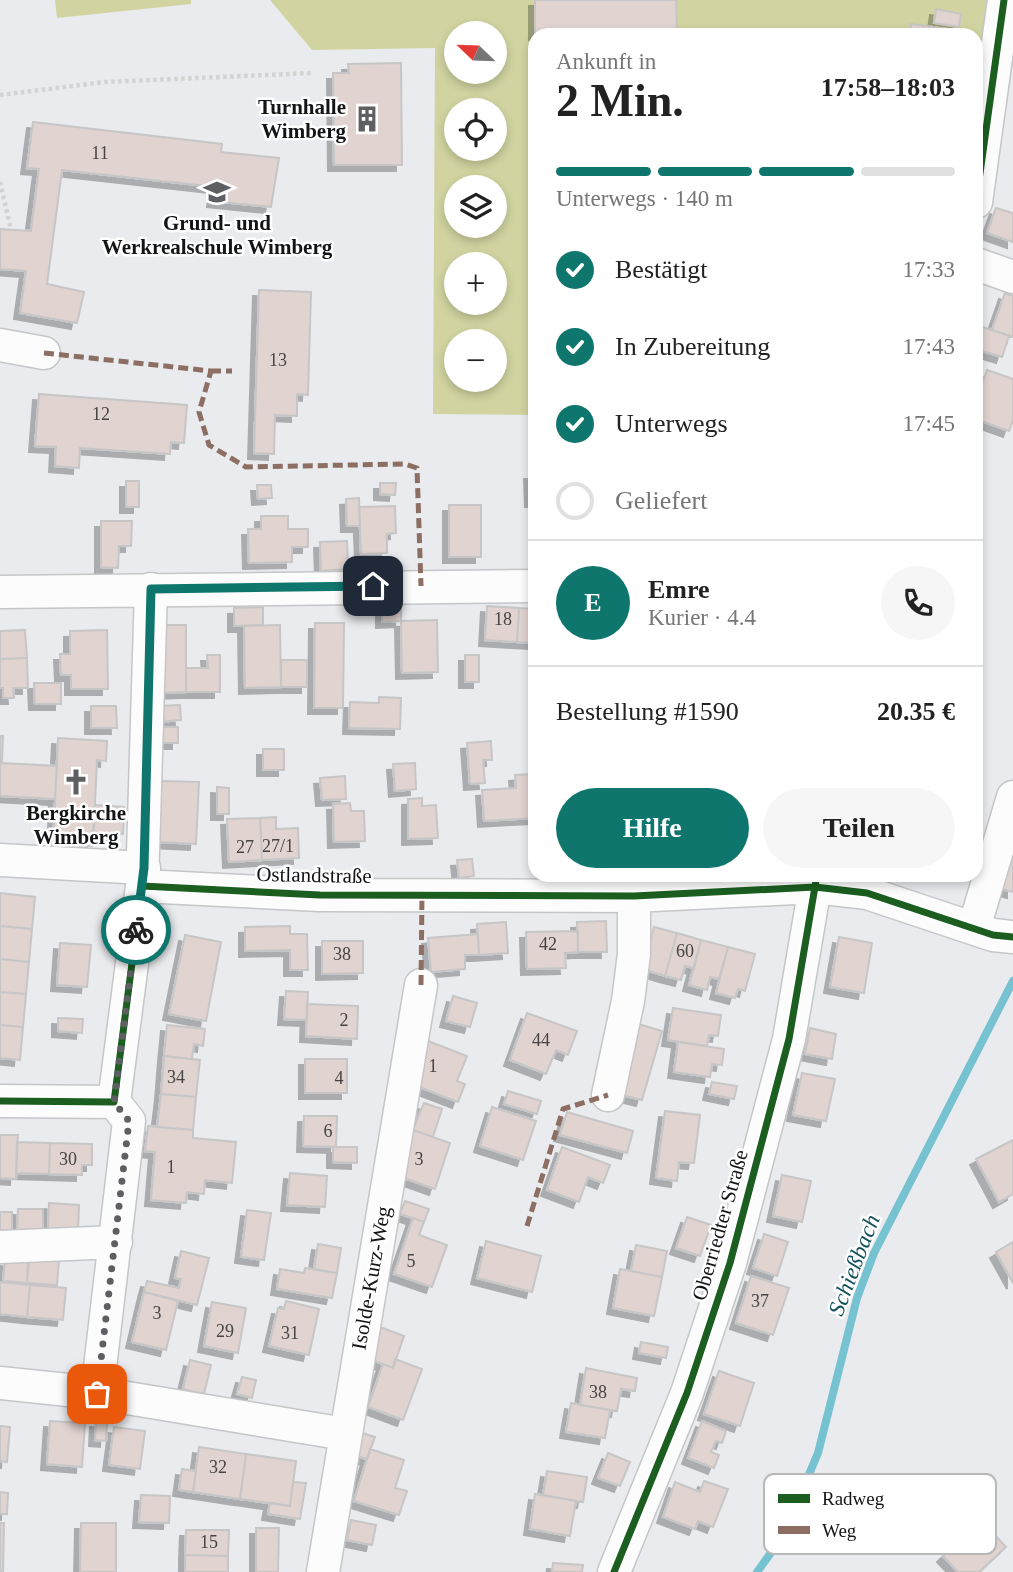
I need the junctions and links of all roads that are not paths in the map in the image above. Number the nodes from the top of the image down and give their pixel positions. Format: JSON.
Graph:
{"nodes":[{"id":1,"x":1004,"y":0,"type":"edge"},
{"id":2,"x":983,"y":152,"type":"edge"},
{"id":3,"x":983,"y":266,"type":"edge"},
{"id":4,"x":1013,"y":277,"type":"edge"},
{"id":5,"x":0,"y":345,"type":"edge"},
{"id":6,"x":44,"y":353,"type":"dead end"},
{"id":7,"x":528,"y":586,"type":"edge"},
{"id":8,"x":151,"y":589,"type":"junction"},
{"id":9,"x":0,"y":592,"type":"edge"},
{"id":10,"x":1013,"y":797,"type":"edge"},
{"id":11,"x":0,"y":860,"type":"edge"},
{"id":12,"x":143,"y":877,"type":"junction"},
{"id":13,"x":804,"y":882,"type":"edge"},
{"id":14,"x":816,"y":882,"type":"edge"},
{"id":15,"x":820,"y":882,"type":"edge"},
{"id":16,"x":634,"y":896,"type":"junction"},
{"id":17,"x":974,"y":928,"type":"junction"},
{"id":18,"x":1013,"y":937,"type":"edge"},
{"id":19,"x":421,"y":985,"type":"dead end"},
{"id":20,"x":608,"y":1095,"type":"dead end"},
{"id":21,"x":0,"y":1101,"type":"edge"},
{"id":22,"x":114,"y":1102,"type":"junction"},
{"id":23,"x":116,"y":1242,"type":"junction"},
{"id":24,"x":0,"y":1247,"type":"edge"},
{"id":25,"x":0,"y":1383,"type":"edge"},
{"id":26,"x":97,"y":1394,"type":"junction"},
{"id":27,"x":345,"y":1434,"type":"junction"},
{"id":28,"x":323,"y":1572,"type":"edge"},
{"id":29,"x":614,"y":1572,"type":"edge"}],
"edges":[{"from":1,"to":2,"type":"street"},
{"from":3,"to":4,"type":"street"},
{"from":5,"to":6,"type":"street"},
{"from":7,"to":8,"type":"street"},
{"from":8,"to":9,"type":"street"},
{"from":8,"to":12,"type":"street"},
{"from":10,"to":17,"type":"street"},
{"from":11,"to":12,"type":"street","name":"Ostlandstraße"},
{"from":12,"to":16,"type":"street","name":"Ostlandstraße"},
{"from":12,"to":22,"type":"street"},
{"from":13,"to":16,"type":"street","name":"Ostlandstraße"},
{"from":14,"to":29,"type":"street","name":"Oberriedter Straße"},
{"from":15,"to":17,"type":"street","name":"Ostlandstraße"},
{"from":16,"to":20,"type":"street"},
{"from":17,"to":18,"type":"street","name":"Ostlandstraße"},
{"from":19,"to":27,"type":"street","name":"Isolde-Kurz-Weg"},
{"from":21,"to":22,"type":"street"},
{"from":22,"to":23,"type":"street"},
{"from":23,"to":24,"type":"street"},
{"from":23,"to":26,"type":"street"},
{"from":25,"to":26,"type":"street"},
{"from":26,"to":27,"type":"street"},
{"from":27,"to":28,"type":"street","name":"Isolde-Kurz-Weg"}]}
